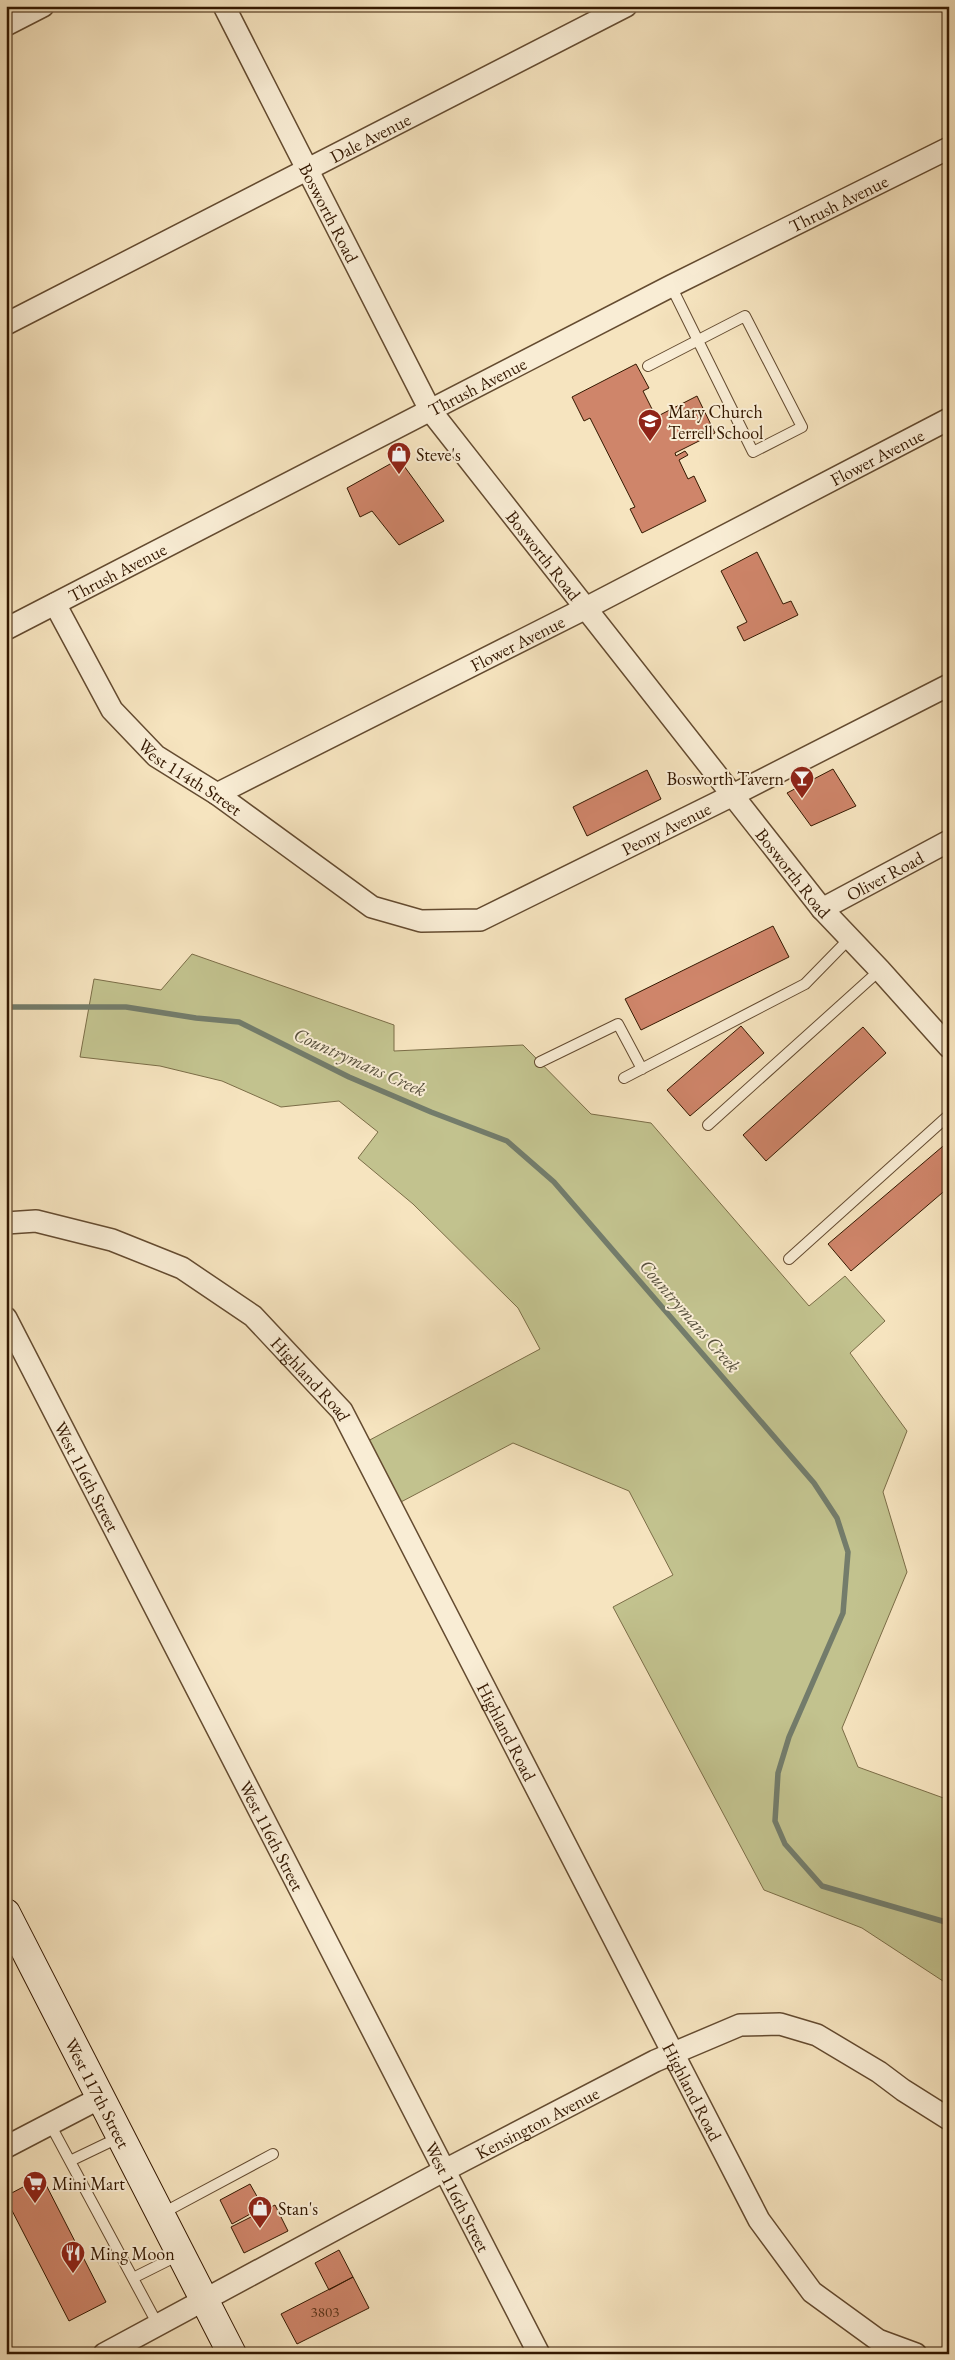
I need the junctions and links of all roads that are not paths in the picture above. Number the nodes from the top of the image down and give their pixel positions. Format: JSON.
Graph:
{"nodes":[{"id":1,"x":43,"y":6,"type":"edge"},
{"id":2,"x":224,"y":6,"type":"edge"},
{"id":3,"x":626,"y":6,"type":"edge"},
{"id":4,"x":6,"y":25,"type":"edge"},
{"id":5,"x":949,"y":148,"type":"edge"},
{"id":6,"x":308,"y":169,"type":"junction"},
{"id":7,"x":670,"y":286,"type":"junction"},
{"id":8,"x":6,"y":324,"type":"edge"},
{"id":9,"x":698,"y":341,"type":"junction"},
{"id":10,"x":648,"y":366,"type":"dead end"},
{"id":11,"x":430,"y":410,"type":"junction"},
{"id":12,"x":949,"y":419,"type":"edge"},
{"id":13,"x":55,"y":604,"type":"junction"},
{"id":14,"x":586,"y":608,"type":"junction"},
{"id":15,"x":6,"y":629,"type":"edge"},
{"id":16,"x":949,"y":685,"type":"edge"},
{"id":17,"x":217,"y":794,"type":"junction"},
{"id":18,"x":732,"y":796,"type":"junction"},
{"id":19,"x":949,"y":841,"type":"edge"},
{"id":20,"x":372,"y":907,"type":"joint"},
{"id":21,"x":822,"y":909,"type":"junction"},
{"id":22,"x":849,"y":939,"type":"junction"},
{"id":23,"x":880,"y":970,"type":"junction"},
{"id":24,"x":949,"y":1047,"type":"edge"},
{"id":25,"x":540,"y":1062,"type":"dead end"},
{"id":26,"x":642,"y":1068,"type":"junction"},
{"id":27,"x":624,"y":1078,"type":"dead end"},
{"id":28,"x":949,"y":1115,"type":"edge"},
{"id":29,"x":708,"y":1125,"type":"dead end"},
{"id":30,"x":6,"y":1223,"type":"edge"},
{"id":31,"x":789,"y":1259,"type":"dead end"},
{"id":32,"x":6,"y":1318,"type":"edge"},
{"id":33,"x":6,"y":1913,"type":"edge"},
{"id":34,"x":672,"y":2053,"type":"junction"},
{"id":35,"x":100,"y":2098,"type":"junction"},
{"id":36,"x":949,"y":2119,"type":"edge"},
{"id":37,"x":50,"y":2124,"type":"junction"},
{"id":38,"x":120,"y":2137,"type":"junction"},
{"id":39,"x":6,"y":2147,"type":"edge"},
{"id":40,"x":273,"y":2154,"type":"dead end"},
{"id":41,"x":70,"y":2161,"type":"junction"},
{"id":42,"x":445,"y":2170,"type":"junction"},
{"id":43,"x":160,"y":2214,"type":"junction"},
{"id":44,"x":180,"y":2254,"type":"junction"},
{"id":45,"x":133,"y":2278,"type":"junction"},
{"id":46,"x":204,"y":2301,"type":"junction"},
{"id":47,"x":158,"y":2325,"type":"junction"},
{"id":48,"x":104,"y":2354,"type":"edge"},
{"id":49,"x":232,"y":2354,"type":"edge"},
{"id":50,"x":539,"y":2354,"type":"edge"},
{"id":51,"x":916,"y":2354,"type":"edge"}],
"edges":[{"from":1,"to":4,"type":"street"},
{"from":2,"to":6,"type":"street","name":"Bosworth Road"},
{"from":3,"to":6,"type":"street","name":"Dale Avenue"},
{"from":5,"to":7,"type":"street","name":"Thrush Avenue"},
{"from":6,"to":8,"type":"street","name":"Dale Avenue"},
{"from":6,"to":11,"type":"street","name":"Bosworth Road"},
{"from":7,"to":9,"type":"lane"},
{"from":7,"to":11,"type":"street","name":"Thrush Avenue"},
{"from":9,"to":9,"type":"lane"},
{"from":9,"to":10,"type":"lane"},
{"from":11,"to":13,"type":"street","name":"Thrush Avenue"},
{"from":11,"to":14,"type":"street","name":"Bosworth Road"},
{"from":12,"to":14,"type":"street","name":"Flower Avenue"},
{"from":13,"to":15,"type":"street","name":"Thrush Avenue"},
{"from":13,"to":17,"type":"street","name":"West 114th Street"},
{"from":14,"to":17,"type":"street","name":"Flower Avenue"},
{"from":14,"to":18,"type":"street","name":"Bosworth Road"},
{"from":16,"to":18,"type":"street","name":"Peony Avenue"},
{"from":17,"to":20,"type":"street","name":"West 114th Street"},
{"from":18,"to":20,"type":"street","name":"Peony Avenue"},
{"from":18,"to":21,"type":"street","name":"Bosworth Road"},
{"from":19,"to":21,"type":"street","name":"Oliver Road"},
{"from":21,"to":22,"type":"street","name":"Bosworth Road"},
{"from":22,"to":23,"type":"street","name":"Bosworth Road"},
{"from":22,"to":26,"type":"lane"},
{"from":23,"to":24,"type":"street","name":"Bosworth Road"},
{"from":23,"to":29,"type":"lane"},
{"from":25,"to":26,"type":"lane"},
{"from":26,"to":27,"type":"lane"},
{"from":28,"to":31,"type":"lane"},
{"from":30,"to":34,"type":"street","name":"Highland Road"},
{"from":32,"to":42,"type":"street","name":"West 116th Street"},
{"from":33,"to":35,"type":"main road","name":"West 117th Street"},
{"from":34,"to":36,"type":"street","name":"Kensington Avenue"},
{"from":34,"to":42,"type":"street","name":"Kensington Avenue"},
{"from":34,"to":51,"type":"street","name":"Highland Road"},
{"from":35,"to":37,"type":"street"},
{"from":35,"to":38,"type":"main road","name":"West 117th Street"},
{"from":37,"to":39,"type":"street"},
{"from":37,"to":41,"type":"lane"},
{"from":38,"to":41,"type":"lane"},
{"from":38,"to":43,"type":"main road","name":"West 117th Street"},
{"from":40,"to":43,"type":"lane"},
{"from":41,"to":45,"type":"lane"},
{"from":42,"to":46,"type":"street","name":"Kensington Avenue"},
{"from":42,"to":50,"type":"street","name":"West 116th Street"},
{"from":43,"to":44,"type":"main road","name":"West 117th Street"},
{"from":44,"to":45,"type":"lane"},
{"from":44,"to":46,"type":"main road","name":"West 117th Street"},
{"from":45,"to":47,"type":"lane"},
{"from":46,"to":47,"type":"street","name":"Kensington Avenue"},
{"from":46,"to":49,"type":"main road","name":"West 117th Street"},
{"from":47,"to":48,"type":"street","name":"Kensington Avenue"}]}
